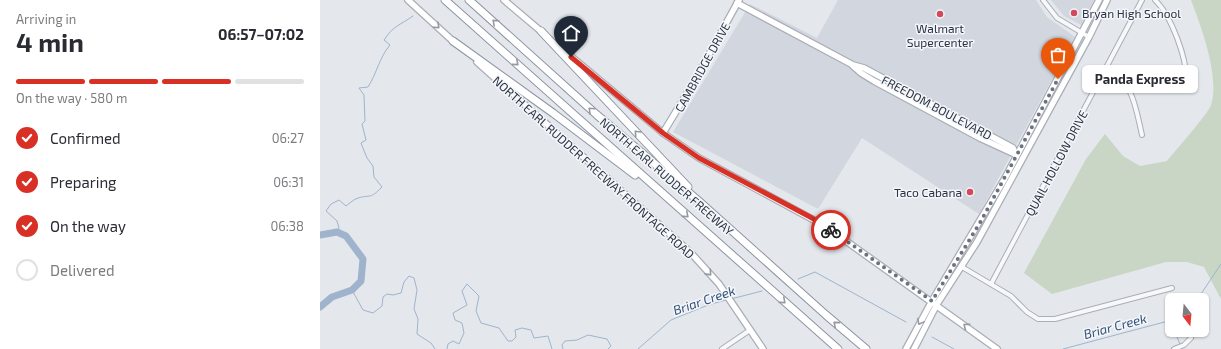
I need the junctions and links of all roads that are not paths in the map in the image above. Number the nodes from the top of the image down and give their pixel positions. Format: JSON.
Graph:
{"nodes":[{"id":1,"x":408,"y":0,"type":"edge"},
{"id":2,"x":445,"y":0,"type":"edge"},
{"id":3,"x":469,"y":0,"type":"edge"},
{"id":4,"x":504,"y":0,"type":"edge"},
{"id":5,"x":1043,"y":0,"type":"edge"},
{"id":6,"x":1099,"y":0,"type":"edge"},
{"id":7,"x":1107,"y":0,"type":"edge"},
{"id":8,"x":1142,"y":0,"type":"edge"},
{"id":9,"x":1155,"y":0,"type":"edge"},
{"id":10,"x":738,"y":2,"type":"edge"},
{"id":11,"x":541,"y":31,"type":"junction"},
{"id":12,"x":1083,"y":34,"type":"junction"},
{"id":13,"x":1089,"y":37,"type":"junction"},
{"id":14,"x":453,"y":41,"type":"junction"},
{"id":15,"x":853,"y":66,"type":"junction"},
{"id":16,"x":1108,"y":67,"type":"junction"},
{"id":17,"x":1186,"y":82,"type":"dead end"},
{"id":18,"x":900,"y":87,"type":"junction"},
{"id":19,"x":896,"y":93,"type":"junction"},
{"id":20,"x":933,"y":105,"type":"junction"},
{"id":21,"x":930,"y":111,"type":"junction"},
{"id":22,"x":961,"y":120,"type":"junction"},
{"id":23,"x":958,"y":126,"type":"junction"},
{"id":24,"x":663,"y":133,"type":"junction"},
{"id":25,"x":1142,"y":135,"type":"dead end"},
{"id":26,"x":1016,"y":155,"type":"junction"},
{"id":27,"x":1022,"y":158,"type":"junction"},
{"id":28,"x":668,"y":199,"type":"junction"},
{"id":29,"x":701,"y":203,"type":"junction"},
{"id":30,"x":962,"y":268,"type":"junction"},
{"id":31,"x":991,"y":284,"type":"junction"},
{"id":32,"x":1172,"y":288,"type":"dead end"},
{"id":33,"x":934,"y":303,"type":"junction"},
{"id":34,"x":750,"y":330,"type":"junction"},
{"id":35,"x":1191,"y":338,"type":"dead end"},
{"id":36,"x":722,"y":349,"type":"edge"},
{"id":37,"x":763,"y":349,"type":"edge"},
{"id":38,"x":838,"y":349,"type":"edge"},
{"id":39,"x":866,"y":349,"type":"edge"},
{"id":40,"x":906,"y":349,"type":"edge"},
{"id":41,"x":914,"y":349,"type":"edge"},
{"id":42,"x":997,"y":349,"type":"edge"},
{"id":43,"x":1174,"y":349,"type":"edge"}],
"edges":[{"from":1,"to":14,"type":"main road","name":"NORTH EARL RUDDER FREEWAY FRONTAGE ROAD","one_way":true},
{"from":2,"to":28,"type":"highway","name":"NORTH EARL RUDDER FREEWAY","one_way":true},
{"from":29,"to":3,"type":"highway","name":"NORTH EARL RUDDER FREEWAY","one_way":true},
{"from":4,"to":11,"type":"main road"},
{"from":5,"to":12,"type":"street"},
{"from":6,"to":12,"type":"main road"},
{"from":7,"to":13,"type":"main road"},
{"from":8,"to":16,"type":"street","name":"QUAIL HOLLOW DRIVE"},
{"from":9,"to":17,"type":"street"},
{"from":10,"to":15,"type":"main road","name":"FREEDOM BOULEVARD"},
{"from":10,"to":24,"type":"main road","name":"CAMBRIDGE DRIVE"},
{"from":11,"to":24,"type":"main road"},
{"from":29,"to":11,"type":"highway","one_way":true},
{"from":12,"to":13,"type":"street"},
{"from":12,"to":26,"type":"main road"},
{"from":13,"to":27,"type":"main road"},
{"from":14,"to":28,"type":"highway"},
{"from":14,"to":34,"type":"main road","name":"NORTH EARL RUDDER FREEWAY FRONTAGE ROAD","one_way":true},
{"from":15,"to":18,"type":"main road","name":"FREEDOM BOULEVARD"},
{"from":15,"to":19,"type":"main road","name":"FREEDOM BOULEVARD"},
{"from":16,"to":25,"type":"street"},
{"from":16,"to":31,"type":"street","name":"QUAIL HOLLOW DRIVE"},
{"from":18,"to":19,"type":"main road"},
{"from":18,"to":20,"type":"main road","name":"FREEDOM BOULEVARD"},
{"from":19,"to":21,"type":"main road","name":"FREEDOM BOULEVARD"},
{"from":20,"to":21,"type":"main road"},
{"from":20,"to":22,"type":"main road","name":"FREEDOM BOULEVARD"},
{"from":21,"to":23,"type":"main road","name":"FREEDOM BOULEVARD"},
{"from":22,"to":23,"type":"main road"},
{"from":22,"to":26,"type":"main road","name":"FREEDOM BOULEVARD"},
{"from":23,"to":26,"type":"main road","name":"FREEDOM BOULEVARD"},
{"from":24,"to":33,"type":"main road"},
{"from":26,"to":27,"type":"main road","name":"FREEDOM BOULEVARD"},
{"from":26,"to":33,"type":"main road"},
{"from":27,"to":30,"type":"main road"},
{"from":28,"to":38,"type":"highway","name":"NORTH EARL RUDDER FREEWAY","one_way":true},
{"from":39,"to":29,"type":"highway","name":"NORTH EARL RUDDER FREEWAY","one_way":true},
{"from":30,"to":31,"type":"street"},
{"from":30,"to":33,"type":"main road"},
{"from":31,"to":32,"type":"street"},
{"from":33,"to":40,"type":"main road","one_way":true},
{"from":33,"to":41,"type":"main road"},
{"from":42,"to":33,"type":"main road","one_way":true},
{"from":34,"to":36,"type":"street"},
{"from":34,"to":37,"type":"main road","name":"NORTH EARL RUDDER FREEWAY FRONTAGE ROAD"},
{"from":35,"to":43,"type":"street"}]}
